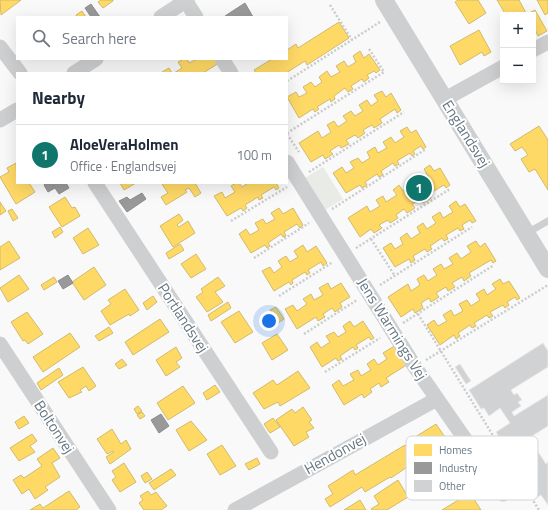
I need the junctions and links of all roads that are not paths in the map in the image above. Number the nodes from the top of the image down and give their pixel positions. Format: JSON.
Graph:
{"nodes":[{"id":1,"x":186,"y":0,"type":"edge"},
{"id":2,"x":388,"y":7,"type":"edge"},
{"id":3,"x":162,"y":16,"type":"edge"},
{"id":4,"x":195,"y":16,"type":"edge"},
{"id":5,"x":548,"y":42,"type":"edge"},
{"id":6,"x":0,"y":47,"type":"edge"},
{"id":7,"x":536,"y":48,"type":"edge"},
{"id":8,"x":94,"y":60,"type":"edge"},
{"id":9,"x":223,"y":60,"type":"edge"},
{"id":10,"x":500,"y":69,"type":"edge"},
{"id":11,"x":19,"y":72,"type":"edge"},
{"id":12,"x":76,"y":72,"type":"edge"},
{"id":13,"x":230,"y":72,"type":"edge"},
{"id":14,"x":445,"y":99,"type":"junction"},
{"id":15,"x":16,"y":111,"type":"edge"},
{"id":16,"x":0,"y":120,"type":"edge"},
{"id":17,"x":288,"y":164,"type":"edge"},
{"id":18,"x":96,"y":184,"type":"edge"},
{"id":19,"x":548,"y":221,"type":"edge"},
{"id":20,"x":527,"y":233,"type":"junction"},
{"id":21,"x":548,"y":269,"type":"edge"},
{"id":22,"x":0,"y":344,"type":"edge"},
{"id":23,"x":437,"y":399,"type":"junction"},
{"id":24,"x":463,"y":436,"type":"edge"},
{"id":25,"x":271,"y":452,"type":"dead end"},
{"id":26,"x":109,"y":510,"type":"edge"},
{"id":27,"x":235,"y":510,"type":"edge"}],
"edges":[{"from":1,"to":3,"type":"street"},
{"from":1,"to":4,"type":"street"},
{"from":2,"to":14,"type":"street","name":"Englandsvej"},
{"from":5,"to":7,"type":"street"},
{"from":6,"to":11,"type":"street"},
{"from":8,"to":12,"type":"street"},
{"from":9,"to":13,"type":"street"},
{"from":10,"to":14,"type":"street"},
{"from":14,"to":20,"type":"street","name":"Englandsvej"},
{"from":15,"to":16,"type":"street"},
{"from":17,"to":23,"type":"street","name":"Jens Warmings Vej"},
{"from":18,"to":25,"type":"street","name":"Portlandsvej"},
{"from":19,"to":20,"type":"lane"},
{"from":20,"to":21,"type":"street","name":"Englandsvej"},
{"from":22,"to":26,"type":"street","name":"Boltonvej"},
{"from":23,"to":24,"type":"street","name":"Jens Warmings Vej"},
{"from":23,"to":27,"type":"street","name":"Hendonvej"}]}
